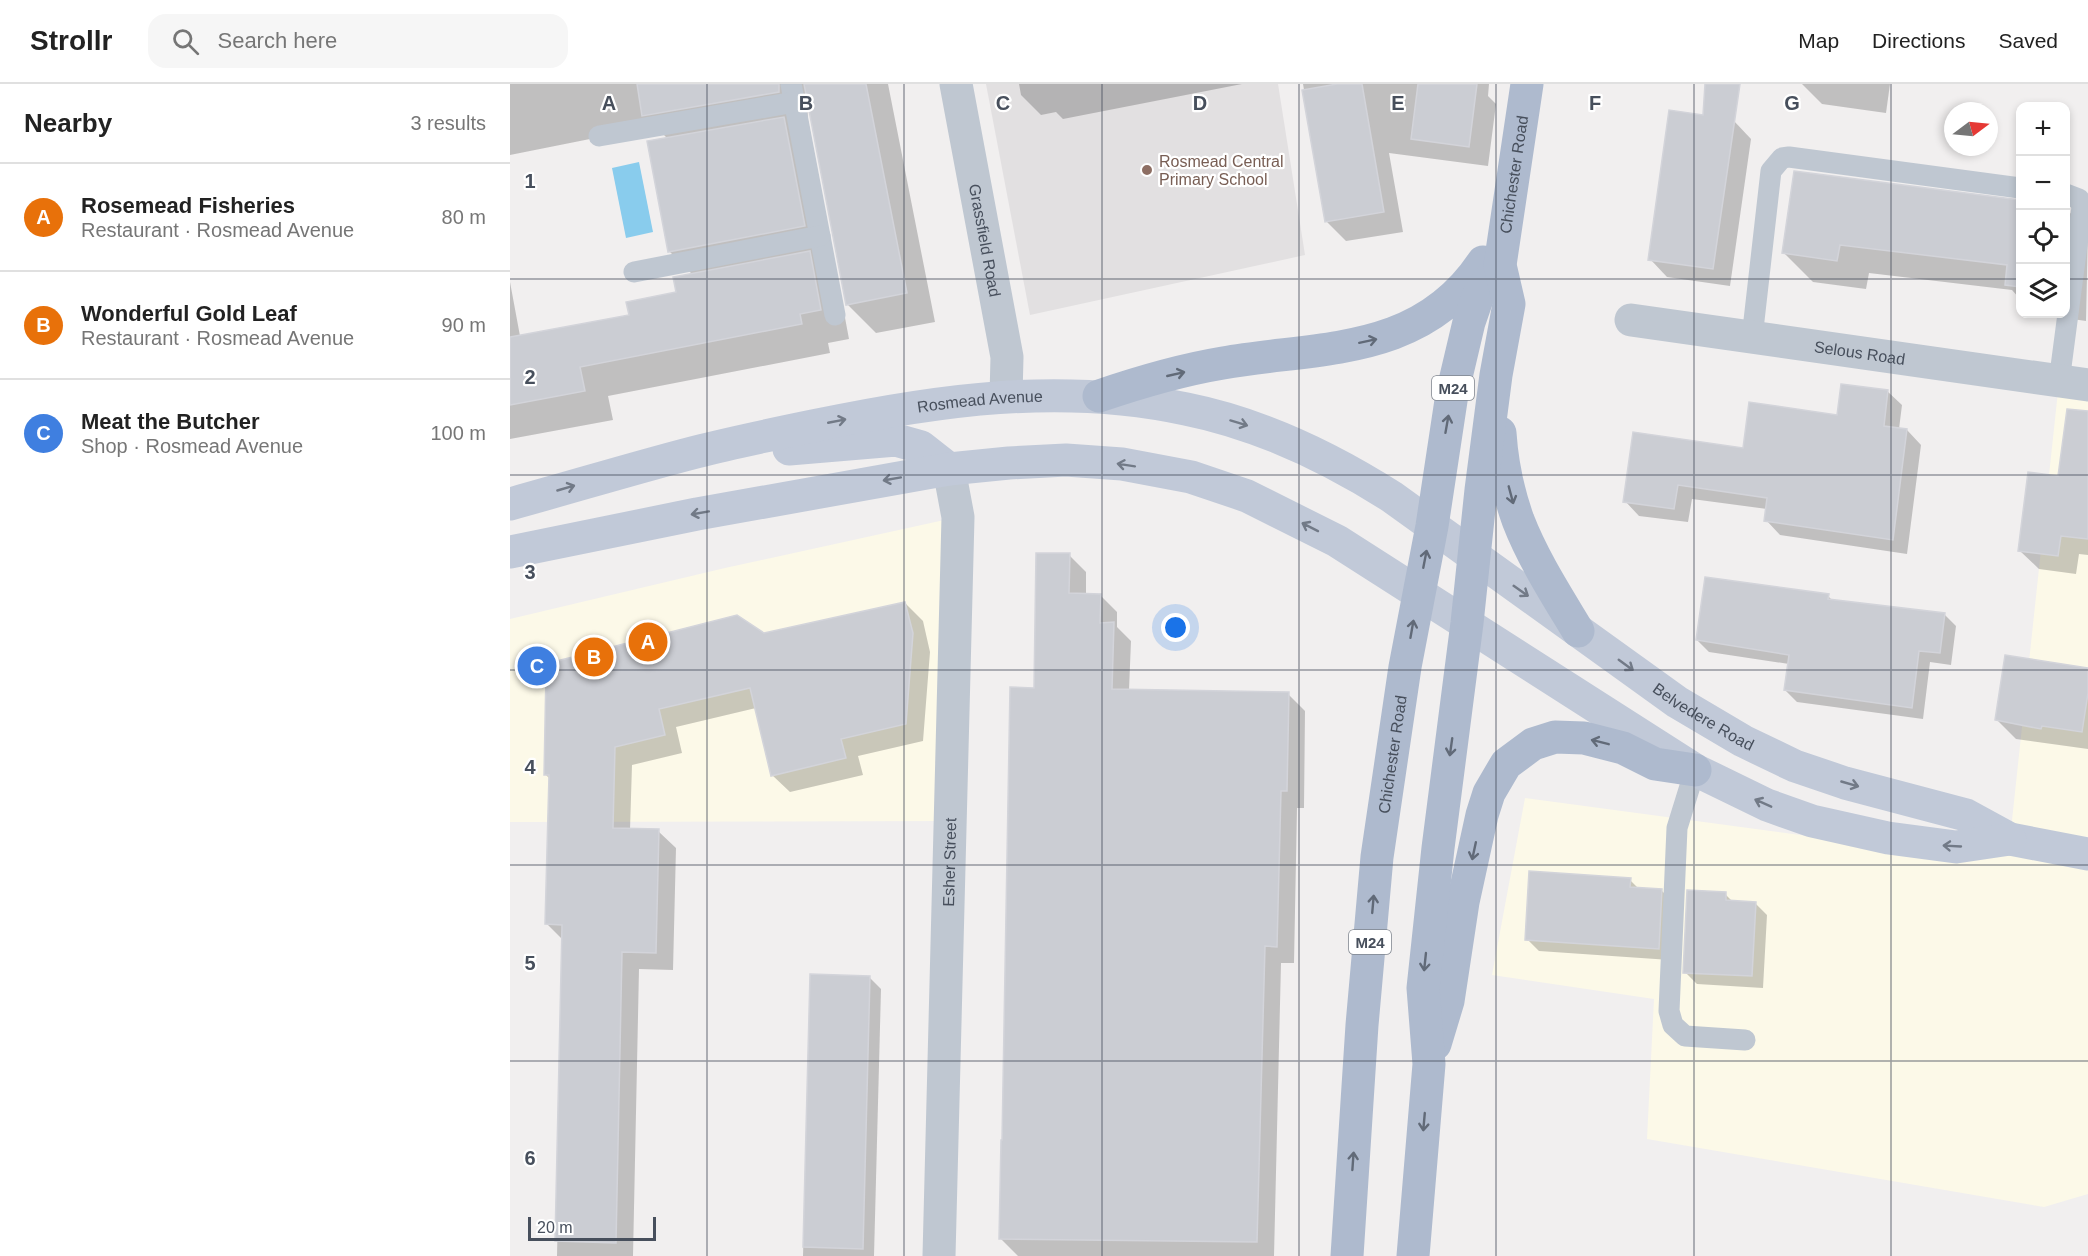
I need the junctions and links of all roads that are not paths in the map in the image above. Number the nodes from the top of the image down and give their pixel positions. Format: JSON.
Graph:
{"nodes":[{"id":1,"x":956,"y":84,"type":"edge"},
{"id":2,"x":1527,"y":84,"type":"edge"},
{"id":3,"x":793,"y":93,"type":"edge"},
{"id":4,"x":599,"y":136,"type":"dead end"},
{"id":5,"x":2016,"y":187,"type":"edge"},
{"id":6,"x":2070,"y":196,"type":"edge"},
{"id":7,"x":1506,"y":226,"type":"junction"},
{"id":8,"x":820,"y":236,"type":"junction"},
{"id":9,"x":1500,"y":265,"type":"junction"},
{"id":10,"x":634,"y":272,"type":"dead end"},
{"id":11,"x":835,"y":315,"type":"dead end"},
{"id":12,"x":1631,"y":320,"type":"dead end"},
{"id":13,"x":1752,"y":338,"type":"junction"},
{"id":14,"x":1496,"y":375,"type":"junction"},
{"id":15,"x":2074,"y":384,"type":"edge"},
{"id":16,"x":1006,"y":396,"type":"junction"},
{"id":17,"x":1099,"y":396,"type":"junction"},
{"id":18,"x":725,"y":445,"type":"junction"},
{"id":19,"x":949,"y":470,"type":"junction"},
{"id":20,"x":510,"y":504,"type":"edge"},
{"id":21,"x":1432,"y":526,"type":"junction"},
{"id":22,"x":510,"y":552,"type":"edge"},
{"id":23,"x":1473,"y":557,"type":"junction"},
{"id":24,"x":1419,"y":592,"type":"junction"},
{"id":25,"x":1467,"y":623,"type":"junction"},
{"id":26,"x":1578,"y":631,"type":"junction"},
{"id":27,"x":1695,"y":770,"type":"junction"},
{"id":28,"x":2010,"y":839,"type":"junction"},
{"id":29,"x":2088,"y":854,"type":"edge"},
{"id":30,"x":1745,"y":1040,"type":"dead end"},
{"id":31,"x":1430,"y":1064,"type":"junction"},
{"id":32,"x":939,"y":1256,"type":"edge"},
{"id":33,"x":1347,"y":1256,"type":"edge"},
{"id":34,"x":1413,"y":1256,"type":"edge"}],
"edges":[{"from":1,"to":16,"type":"street","name":"Grassfield Road"},
{"from":2,"to":7,"type":"main road","name":"Chichester Road","number":"M24"},
{"from":3,"to":4,"type":"lane"},
{"from":3,"to":8,"type":"lane"},
{"from":5,"to":13,"type":"lane"},
{"from":6,"to":15,"type":"lane"},
{"from":7,"to":9,"type":"main road","name":"Chichester Road","number":"M24"},
{"from":17,"to":7,"type":"main road","one_way":true},
{"from":8,"to":10,"type":"lane"},
{"from":8,"to":11,"type":"lane"},
{"from":9,"to":14,"type":"main road","name":"Chichester Road","number":"M24"},
{"from":21,"to":9,"type":"main road","name":"Chichester Road","number":"M24","one_way":true},
{"from":12,"to":13,"type":"street","name":"Selous Road"},
{"from":13,"to":15,"type":"street","name":"Selous Road"},
{"from":14,"to":23,"type":"main road","name":"Chichester Road","number":"M24"},
{"from":14,"to":26,"type":"main road","one_way":true},
{"from":16,"to":17,"type":"main road","name":"Rosmead Avenue"},
{"from":18,"to":16,"type":"main road","name":"Rosmead Avenue","one_way":true},
{"from":17,"to":21,"type":"main road","name":"Rosmead Avenue","one_way":true},
{"from":18,"to":19,"type":"main road"},
{"from":20,"to":18,"type":"main road","name":"Rosmead Avenue","one_way":true},
{"from":19,"to":22,"type":"main road","one_way":true},
{"from":24,"to":19,"type":"main road","one_way":true},
{"from":19,"to":32,"type":"street","name":"Esher Street"},
{"from":21,"to":23,"type":"main road","name":"Belvedere Road"},
{"from":24,"to":21,"type":"main road","name":"Chichester Road","number":"M24","one_way":true},
{"from":23,"to":25,"type":"main road","name":"Chichester Road","number":"M24"},
{"from":23,"to":26,"type":"main road","name":"Belvedere Road","one_way":true},
{"from":24,"to":25,"type":"main road","name":"Belvedere Road"},
{"from":33,"to":24,"type":"main road","name":"Chichester Road","number":"M24","one_way":true},
{"from":25,"to":27,"type":"main road","name":"Belvedere Road"},
{"from":25,"to":31,"type":"main road","name":"Chichester Road","number":"M24","one_way":true},
{"from":26,"to":28,"type":"main road","name":"Belvedere Road","one_way":true},
{"from":28,"to":27,"type":"main road","name":"Belvedere Road","one_way":true},
{"from":27,"to":30,"type":"lane"},
{"from":27,"to":31,"type":"main road","one_way":true},
{"from":28,"to":29,"type":"main road","name":"Belvedere Road"},
{"from":31,"to":34,"type":"main road","name":"Chichester Road","number":"M24","one_way":true}]}
